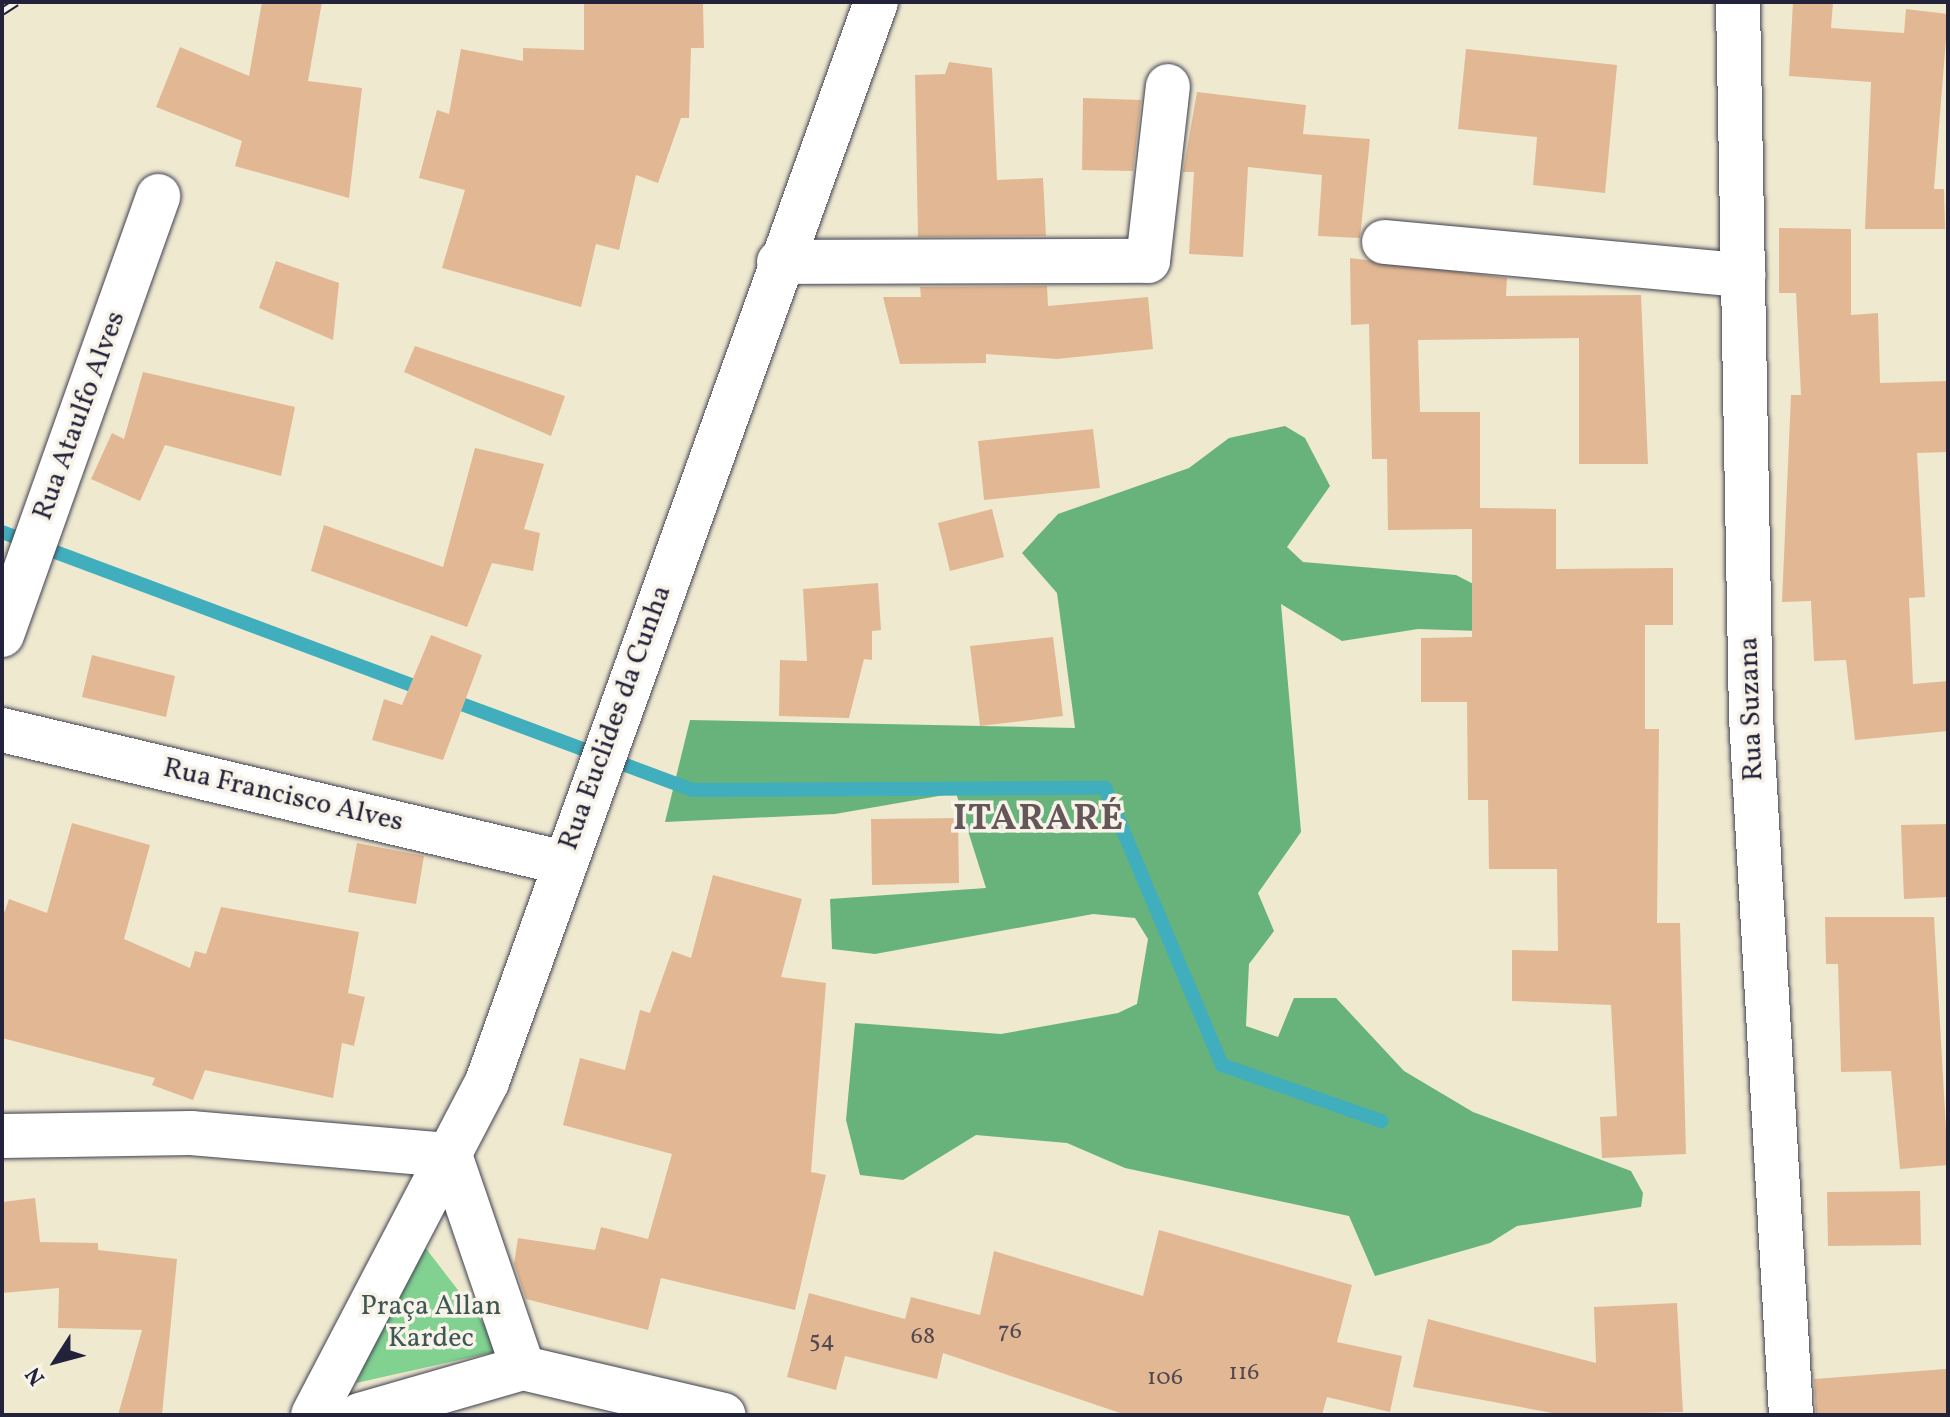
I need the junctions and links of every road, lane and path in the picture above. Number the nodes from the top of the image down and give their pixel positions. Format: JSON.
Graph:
{"nodes":[{"id":1,"x":876,"y":2,"type":"edge"},
{"id":2,"x":1738,"y":2,"type":"edge"},
{"id":3,"x":1168,"y":86,"type":"dead end"},
{"id":4,"x":158,"y":196,"type":"dead end"},
{"id":5,"x":1384,"y":242,"type":"dead end"},
{"id":6,"x":779,"y":262,"type":"junction"},
{"id":7,"x":1743,"y":275,"type":"junction"},
{"id":8,"x":2,"y":635,"type":"edge"},
{"id":9,"x":2,"y":730,"type":"edge"},
{"id":10,"x":564,"y":863,"type":"junction"},
{"id":11,"x":2,"y":1136,"type":"edge"},
{"id":12,"x":450,"y":1155,"type":"junction"},
{"id":13,"x":523,"y":1368,"type":"junction"},
{"id":14,"x":313,"y":1415,"type":"edge"},
{"id":15,"x":360,"y":1415,"type":"edge"},
{"id":16,"x":724,"y":1415,"type":"edge"},
{"id":17,"x":1791,"y":1415,"type":"edge"}],
"edges":[{"from":1,"to":6,"type":"street","name":"Rua Euclides da Cunha"},
{"from":2,"to":7,"type":"street","name":"Rua Suzana"},
{"from":3,"to":6,"type":"street"},
{"from":4,"to":8,"type":"street","name":"Rua Ataulfo Alves"},
{"from":5,"to":7,"type":"street"},
{"from":6,"to":10,"type":"street","name":"Rua Euclides da Cunha"},
{"from":7,"to":17,"type":"street","name":"Rua Suzana"},
{"from":9,"to":10,"type":"street","name":"Rua Francisco Alves"},
{"from":10,"to":12,"type":"street","name":"Rua Euclides da Cunha"},
{"from":11,"to":12,"type":"street"},
{"from":12,"to":13,"type":"street"},
{"from":12,"to":14,"type":"street","name":"Rua Euclides da Cunha"},
{"from":13,"to":15,"type":"street"},
{"from":13,"to":16,"type":"street"}]}
